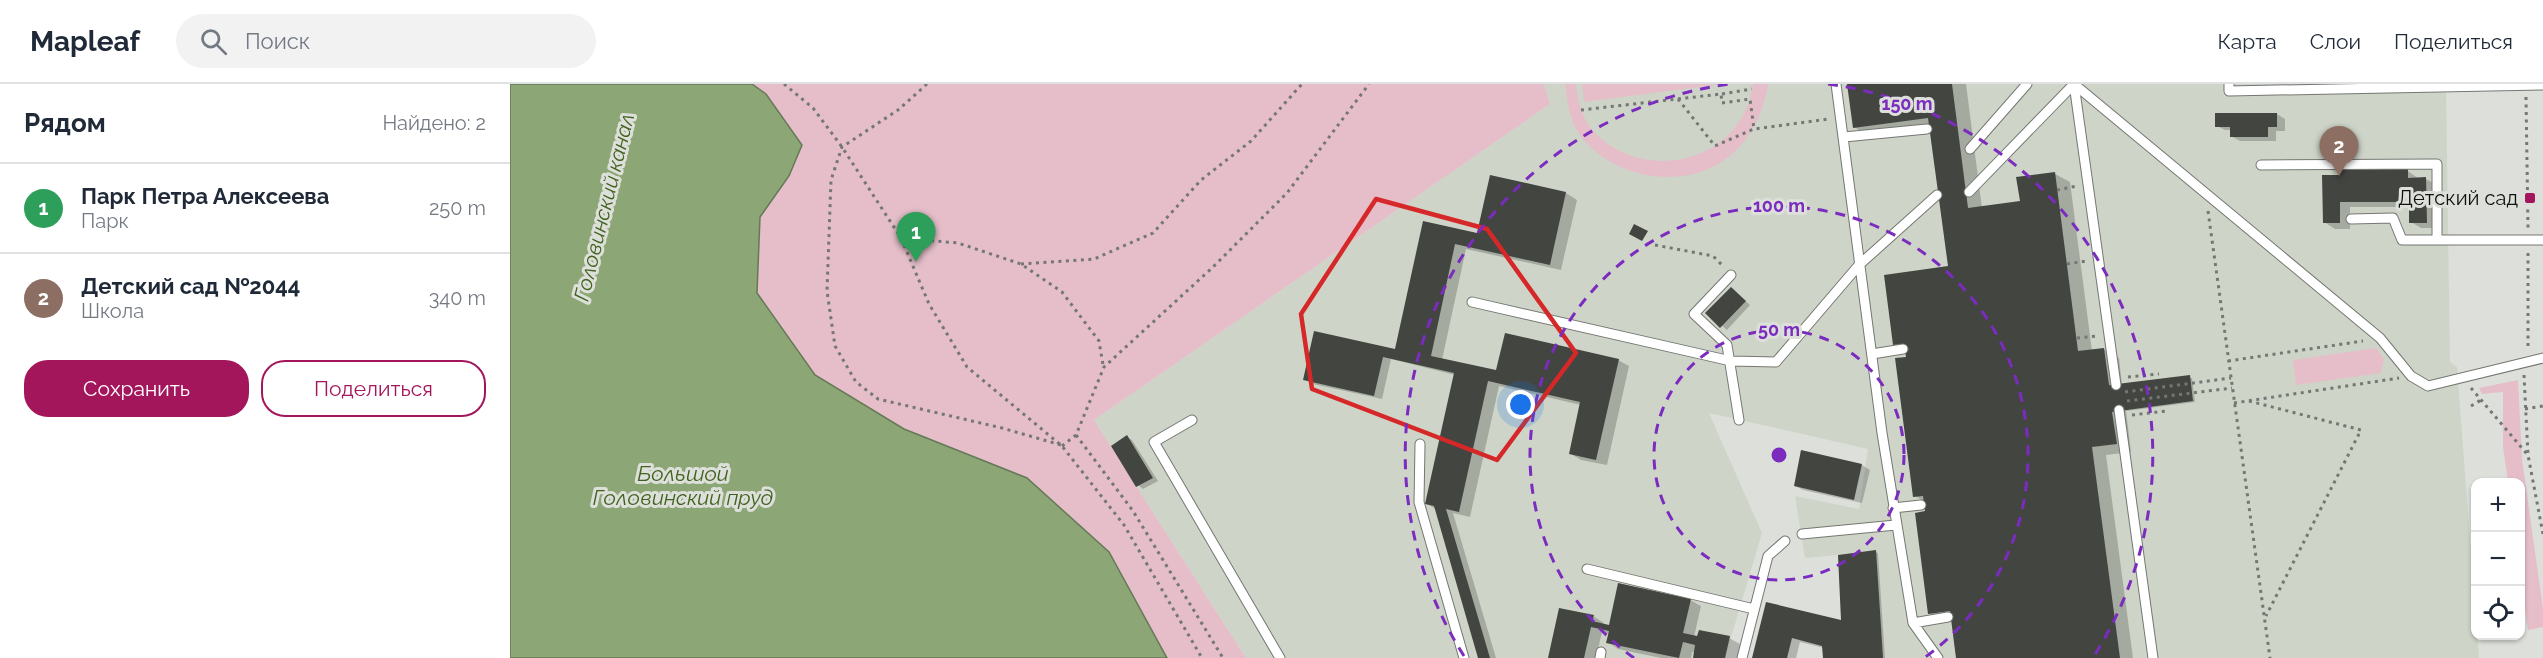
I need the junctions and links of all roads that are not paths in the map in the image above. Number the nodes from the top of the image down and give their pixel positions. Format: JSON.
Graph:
{"nodes":[{"id":1,"x":1836,"y":84,"type":"edge"},
{"id":2,"x":2027,"y":84,"type":"edge"},
{"id":3,"x":2074,"y":84,"type":"edge"},
{"id":4,"x":2229,"y":84,"type":"edge"},
{"id":5,"x":2526,"y":85,"type":"edge"},
{"id":6,"x":2543,"y":85,"type":"edge"},
{"id":7,"x":1927,"y":129,"type":"dead end"},
{"id":8,"x":1844,"y":137,"type":"junction"},
{"id":9,"x":1970,"y":149,"type":"dead end"},
{"id":10,"x":2261,"y":165,"type":"dead end"},
{"id":11,"x":1969,"y":192,"type":"dead end"},
{"id":12,"x":1937,"y":195,"type":"dead end"},
{"id":13,"x":2351,"y":219,"type":"dead end"},
{"id":14,"x":2438,"y":240,"type":"junction"},
{"id":15,"x":2543,"y":240,"type":"edge"},
{"id":16,"x":1859,"y":264,"type":"junction"},
{"id":17,"x":1731,"y":275,"type":"road end"},
{"id":18,"x":1472,"y":302,"type":"dead end"},
{"id":19,"x":1903,"y":350,"type":"dead end"},
{"id":20,"x":1872,"y":354,"type":"junction"},
{"id":21,"x":2543,"y":358,"type":"edge"},
{"id":22,"x":1731,"y":361,"type":"junction"},
{"id":23,"x":2116,"y":382,"type":"road end"},
{"id":24,"x":2120,"y":414,"type":"road end"},
{"id":25,"x":1192,"y":420,"type":"dead end"},
{"id":26,"x":1739,"y":420,"type":"dead end"},
{"id":27,"x":1420,"y":444,"type":"dead end"},
{"id":28,"x":1921,"y":505,"type":"dead end"},
{"id":29,"x":1893,"y":508,"type":"junction"},
{"id":30,"x":1896,"y":525,"type":"junction"},
{"id":31,"x":1802,"y":534,"type":"dead end"},
{"id":32,"x":1785,"y":541,"type":"dead end"},
{"id":33,"x":1587,"y":569,"type":"dead end"},
{"id":34,"x":1754,"y":609,"type":"junction"},
{"id":35,"x":1948,"y":618,"type":"dead end"},
{"id":36,"x":1913,"y":623,"type":"junction"},
{"id":37,"x":1280,"y":658,"type":"edge"},
{"id":38,"x":1464,"y":658,"type":"edge"},
{"id":39,"x":1742,"y":658,"type":"edge"},
{"id":40,"x":1938,"y":658,"type":"edge"},
{"id":41,"x":2153,"y":658,"type":"edge"}],
"edges":[{"from":1,"to":8,"type":"lane"},
{"from":2,"to":9,"type":"lane"},
{"from":3,"to":11,"type":"lane"},
{"from":3,"to":21,"type":"lane"},
{"from":3,"to":23,"type":"lane"},
{"from":4,"to":5,"type":"lane"},
{"from":5,"to":6,"type":"lane"},
{"from":7,"to":8,"type":"lane"},
{"from":8,"to":16,"type":"lane"},
{"from":10,"to":14,"type":"lane"},
{"from":12,"to":16,"type":"lane"},
{"from":13,"to":14,"type":"lane"},
{"from":14,"to":15,"type":"lane"},
{"from":16,"to":20,"type":"lane"},
{"from":16,"to":22,"type":"lane"},
{"from":17,"to":22,"type":"lane"},
{"from":18,"to":22,"type":"lane"},
{"from":19,"to":20,"type":"lane"},
{"from":20,"to":29,"type":"lane"},
{"from":22,"to":26,"type":"lane"},
{"from":24,"to":41,"type":"lane"},
{"from":25,"to":37,"type":"lane"},
{"from":27,"to":38,"type":"lane"},
{"from":28,"to":29,"type":"lane"},
{"from":29,"to":30,"type":"lane"},
{"from":30,"to":31,"type":"lane"},
{"from":30,"to":36,"type":"lane"},
{"from":32,"to":34,"type":"lane"},
{"from":33,"to":34,"type":"lane"},
{"from":34,"to":39,"type":"lane"},
{"from":35,"to":36,"type":"lane"},
{"from":36,"to":40,"type":"lane"}]}
